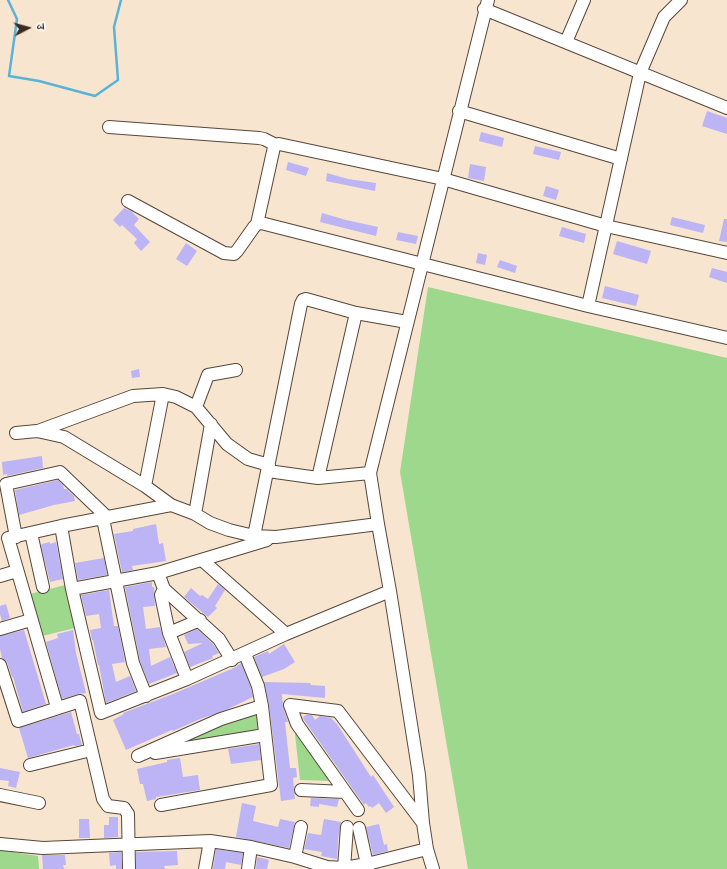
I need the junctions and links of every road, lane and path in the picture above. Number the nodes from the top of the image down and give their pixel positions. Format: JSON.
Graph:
{"nodes":[{"id":1,"x":584,"y":0,"type":"edge"},
{"id":2,"x":681,"y":0,"type":"edge"},
{"id":3,"x":486,"y":5,"type":"edge"},
{"id":4,"x":566,"y":42,"type":"junction"},
{"id":5,"x":640,"y":73,"type":"junction"},
{"id":6,"x":727,"y":108,"type":"edge"},
{"id":7,"x":459,"y":111,"type":"junction"},
{"id":8,"x":109,"y":127,"type":"dead end"},
{"id":9,"x":276,"y":145,"type":"junction"},
{"id":10,"x":621,"y":159,"type":"junction"},
{"id":11,"x":443,"y":179,"type":"junction"},
{"id":12,"x":128,"y":201,"type":"dead end"},
{"id":13,"x":257,"y":224,"type":"junction"},
{"id":14,"x":606,"y":226,"type":"junction"},
{"id":15,"x":727,"y":253,"type":"edge"},
{"id":16,"x":423,"y":264,"type":"junction"},
{"id":17,"x":588,"y":306,"type":"junction"},
{"id":18,"x":356,"y":313,"type":"junction"},
{"id":19,"x":407,"y":322,"type":"junction"},
{"id":20,"x":727,"y":338,"type":"edge"},
{"id":21,"x":236,"y":370,"type":"dead end"},
{"id":22,"x":163,"y":394,"type":"junction"},
{"id":23,"x":196,"y":407,"type":"junction"},
{"id":24,"x":211,"y":424,"type":"junction"},
{"id":25,"x":37,"y":431,"type":"junction"},
{"id":26,"x":16,"y":433,"type":"dead end"},
{"id":27,"x":269,"y":468,"type":"junction"},
{"id":28,"x":370,"y":473,"type":"junction"},
{"id":29,"x":318,"y":478,"type":"junction"},
{"id":30,"x":145,"y":486,"type":"junction"},
{"id":31,"x":171,"y":505,"type":"junction"},
{"id":32,"x":194,"y":514,"type":"junction"},
{"id":33,"x":106,"y":518,"type":"junction"},
{"id":34,"x":378,"y":524,"type":"junction"},
{"id":35,"x":61,"y":526,"type":"junction"},
{"id":36,"x":31,"y":533,"type":"junction"},
{"id":37,"x":254,"y":536,"type":"junction"},
{"id":38,"x":16,"y":537,"type":"junction"},
{"id":39,"x":276,"y":537,"type":"junction"},
{"id":40,"x":202,"y":560,"type":"junction"},
{"id":41,"x":17,"y":571,"type":"junction"},
{"id":42,"x":158,"y":573,"type":"junction"},
{"id":43,"x":0,"y":576,"type":"edge"},
{"id":44,"x":116,"y":581,"type":"junction"},
{"id":45,"x":43,"y":587,"type":"dead end"},
{"id":46,"x":72,"y":589,"type":"junction"},
{"id":47,"x":164,"y":589,"type":"junction"},
{"id":48,"x":390,"y":591,"type":"junction"},
{"id":49,"x":31,"y":620,"type":"junction"},
{"id":50,"x":200,"y":620,"type":"junction"},
{"id":51,"x":0,"y":629,"type":"edge"},
{"id":52,"x":169,"y":633,"type":"junction"},
{"id":53,"x":286,"y":634,"type":"junction"},
{"id":54,"x":245,"y":654,"type":"junction"},
{"id":55,"x":232,"y":660,"type":"junction"},
{"id":56,"x":0,"y":665,"type":"edge"},
{"id":57,"x":187,"y":679,"type":"junction"},
{"id":58,"x":146,"y":696,"type":"junction"},
{"id":59,"x":262,"y":706,"type":"junction"},
{"id":60,"x":57,"y":707,"type":"junction"},
{"id":61,"x":101,"y":713,"type":"junction"},
{"id":62,"x":84,"y":718,"type":"junction"},
{"id":63,"x":265,"y":735,"type":"junction"},
{"id":64,"x":91,"y":750,"type":"junction"},
{"id":65,"x":30,"y":765,"type":"dead end"},
{"id":66,"x":301,"y":790,"type":"dead end"},
{"id":67,"x":345,"y":792,"type":"junction"},
{"id":68,"x":0,"y":795,"type":"edge"},
{"id":69,"x":39,"y":803,"type":"dead end"},
{"id":70,"x":161,"y":805,"type":"dead end"},
{"id":71,"x":358,"y":810,"type":"dead end"},
{"id":72,"x":423,"y":824,"type":"junction"},
{"id":73,"x":302,"y":827,"type":"dead end"},
{"id":74,"x":210,"y":841,"type":"junction"},
{"id":75,"x":0,"y":844,"type":"edge"},
{"id":76,"x":128,"y":845,"type":"junction"},
{"id":77,"x":251,"y":846,"type":"junction"},
{"id":78,"x":427,"y":849,"type":"junction"},
{"id":79,"x":296,"y":861,"type":"edge"},
{"id":80,"x":367,"y":866,"type":"edge"},
{"id":81,"x":344,"y":868,"type":"junction"},
{"id":82,"x":129,"y":869,"type":"edge"},
{"id":83,"x":204,"y":869,"type":"edge"},
{"id":84,"x":248,"y":869,"type":"edge"},
{"id":85,"x":433,"y":869,"type":"edge"}],
"edges":[{"from":1,"to":4,"type":"street"},
{"from":2,"to":5,"type":"street"},
{"from":3,"to":4,"type":"street"},
{"from":3,"to":7,"type":"street"},
{"from":4,"to":5,"type":"street"},
{"from":5,"to":6,"type":"street"},
{"from":5,"to":10,"type":"street"},
{"from":7,"to":10,"type":"street"},
{"from":7,"to":11,"type":"street"},
{"from":8,"to":9,"type":"street"},
{"from":9,"to":11,"type":"street"},
{"from":9,"to":13,"type":"street"},
{"from":10,"to":14,"type":"street"},
{"from":11,"to":14,"type":"street"},
{"from":11,"to":16,"type":"street"},
{"from":12,"to":13,"type":"street"},
{"from":13,"to":16,"type":"street"},
{"from":14,"to":15,"type":"street"},
{"from":14,"to":17,"type":"street"},
{"from":16,"to":17,"type":"street"},
{"from":16,"to":19,"type":"street"},
{"from":17,"to":20,"type":"street"},
{"from":18,"to":19,"type":"street"},
{"from":18,"to":27,"type":"street"},
{"from":18,"to":29,"type":"street"},
{"from":19,"to":28,"type":"street"},
{"from":21,"to":23,"type":"street"},
{"from":22,"to":23,"type":"street"},
{"from":22,"to":25,"type":"street"},
{"from":22,"to":30,"type":"street"},
{"from":23,"to":24,"type":"street"},
{"from":24,"to":27,"type":"street"},
{"from":24,"to":32,"type":"street"},
{"from":25,"to":26,"type":"street"},
{"from":25,"to":30,"type":"street"},
{"from":27,"to":29,"type":"street"},
{"from":27,"to":37,"type":"street"},
{"from":28,"to":29,"type":"street"},
{"from":28,"to":34,"type":"street"},
{"from":30,"to":31,"type":"street"},
{"from":31,"to":32,"type":"street"},
{"from":31,"to":33,"type":"street"},
{"from":32,"to":37,"type":"street"},
{"from":33,"to":35,"type":"street"},
{"from":33,"to":38,"type":"street"},
{"from":33,"to":44,"type":"street"},
{"from":34,"to":39,"type":"street"},
{"from":34,"to":48,"type":"street"},
{"from":35,"to":36,"type":"street"},
{"from":35,"to":46,"type":"street"},
{"from":36,"to":38,"type":"street"},
{"from":36,"to":45,"type":"street"},
{"from":37,"to":39,"type":"street"},
{"from":38,"to":41,"type":"street"},
{"from":39,"to":40,"type":"street"},
{"from":40,"to":42,"type":"street"},
{"from":40,"to":53,"type":"street"},
{"from":41,"to":43,"type":"street"},
{"from":41,"to":49,"type":"street"},
{"from":42,"to":44,"type":"street"},
{"from":42,"to":47,"type":"street"},
{"from":44,"to":46,"type":"street"},
{"from":44,"to":58,"type":"street"},
{"from":46,"to":61,"type":"street"},
{"from":47,"to":50,"type":"street"},
{"from":47,"to":52,"type":"street"},
{"from":48,"to":53,"type":"street"},
{"from":48,"to":72,"type":"street"},
{"from":49,"to":51,"type":"street"},
{"from":49,"to":60,"type":"street"},
{"from":50,"to":52,"type":"street"},
{"from":50,"to":55,"type":"street"},
{"from":52,"to":57,"type":"street"},
{"from":53,"to":54,"type":"street"},
{"from":54,"to":55,"type":"street"},
{"from":54,"to":59,"type":"street"},
{"from":55,"to":57,"type":"street"},
{"from":56,"to":60,"type":"street"},
{"from":57,"to":58,"type":"street"},
{"from":58,"to":61,"type":"street"},
{"from":59,"to":63,"type":"street"},
{"from":59,"to":63,"type":"street"},
{"from":60,"to":62,"type":"street"},
{"from":61,"to":62,"type":"street"},
{"from":62,"to":64,"type":"street"},
{"from":63,"to":70,"type":"street"},
{"from":64,"to":65,"type":"street"},
{"from":64,"to":76,"type":"street"},
{"from":66,"to":67,"type":"street"},
{"from":67,"to":71,"type":"street"},
{"from":67,"to":72,"type":"street"},
{"from":68,"to":69,"type":"street"},
{"from":72,"to":78,"type":"street"},
{"from":73,"to":79,"type":"street"},
{"from":74,"to":76,"type":"street"},
{"from":74,"to":77,"type":"street"},
{"from":74,"to":83,"type":"street"},
{"from":75,"to":76,"type":"street"},
{"from":76,"to":82,"type":"street"},
{"from":77,"to":79,"type":"street"},
{"from":77,"to":84,"type":"street"},
{"from":78,"to":80,"type":"street"},
{"from":78,"to":85,"type":"street"},
{"from":79,"to":81,"type":"street"},
{"from":80,"to":81,"type":"street"},
{"from":80,"to":81,"type":"street"}]}
